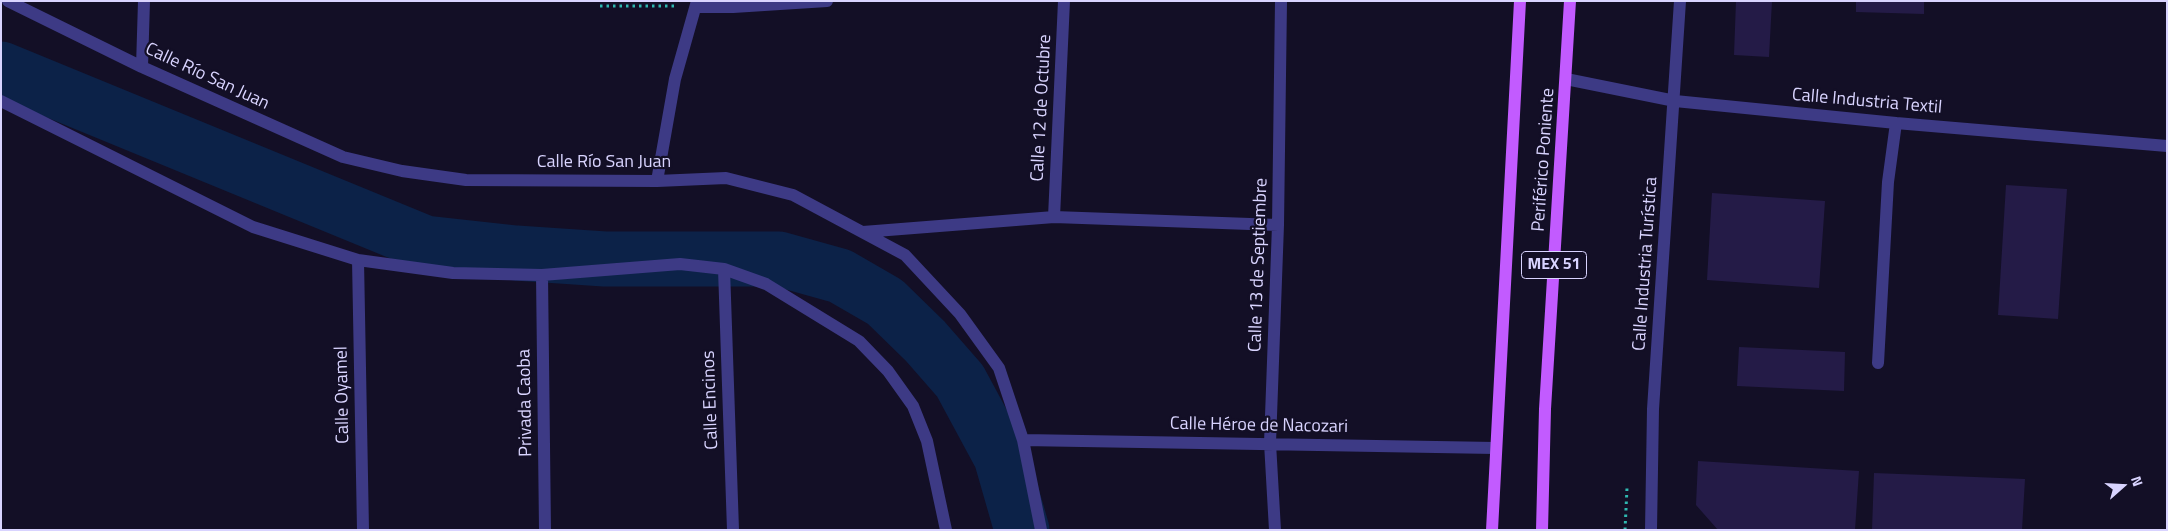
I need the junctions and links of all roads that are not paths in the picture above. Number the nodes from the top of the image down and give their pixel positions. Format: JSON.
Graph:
{"nodes":[{"id":1,"x":8,"y":1,"type":"edge"},
{"id":2,"x":144,"y":1,"type":"edge"},
{"id":3,"x":827,"y":1,"type":"edge"},
{"id":4,"x":1064,"y":1,"type":"edge"},
{"id":5,"x":1281,"y":1,"type":"edge"},
{"id":6,"x":1520,"y":1,"type":"edge"},
{"id":7,"x":1570,"y":1,"type":"edge"},
{"id":8,"x":1680,"y":1,"type":"edge"},
{"id":9,"x":697,"y":4,"type":"edge"},
{"id":10,"x":142,"y":67,"type":"junction"},
{"id":11,"x":1566,"y":79,"type":"junction"},
{"id":12,"x":1,"y":101,"type":"edge"},
{"id":13,"x":1675,"y":101,"type":"junction"},
{"id":14,"x":1896,"y":123,"type":"junction"},
{"id":15,"x":2167,"y":146,"type":"edge"},
{"id":16,"x":657,"y":181,"type":"junction"},
{"id":17,"x":1054,"y":217,"type":"junction"},
{"id":18,"x":1278,"y":225,"type":"junction"},
{"id":19,"x":863,"y":232,"type":"junction"},
{"id":20,"x":358,"y":260,"type":"junction"},
{"id":21,"x":724,"y":269,"type":"junction"},
{"id":22,"x":542,"y":275,"type":"junction"},
{"id":23,"x":1878,"y":363,"type":"dead end"},
{"id":24,"x":1023,"y":440,"type":"junction"},
{"id":25,"x":1270,"y":443,"type":"junction"},
{"id":26,"x":1495,"y":448,"type":"junction"},
{"id":27,"x":363,"y":530,"type":"edge"},
{"id":28,"x":545,"y":530,"type":"edge"},
{"id":29,"x":733,"y":530,"type":"edge"},
{"id":30,"x":946,"y":530,"type":"edge"},
{"id":31,"x":1041,"y":530,"type":"edge"},
{"id":32,"x":1274,"y":530,"type":"edge"},
{"id":33,"x":1492,"y":530,"type":"edge"},
{"id":34,"x":1542,"y":530,"type":"edge"},
{"id":35,"x":1651,"y":530,"type":"edge"}],
"edges":[{"from":1,"to":10,"type":"street","name":"Calle Río San Juan"},
{"from":2,"to":10,"type":"street"},
{"from":3,"to":9,"type":"street"},
{"from":4,"to":17,"type":"street","name":"Calle 12 de Octubre"},
{"from":5,"to":18,"type":"street","name":"Calle 13 de Septiembre"},
{"from":6,"to":26,"type":"main road","name":"Periférico Poniente","number":"MEX 51"},
{"from":7,"to":11,"type":"main road","name":"Periférico Poniente","number":"MEX 51"},
{"from":8,"to":13,"type":"street","name":"Calle Industria Turística"},
{"from":9,"to":16,"type":"street"},
{"from":10,"to":16,"type":"street","name":"Calle Río San Juan"},
{"from":11,"to":13,"type":"street","name":"Calle Industria Textil"},
{"from":11,"to":34,"type":"main road","name":"Periférico Poniente","number":"MEX 51"},
{"from":12,"to":20,"type":"street"},
{"from":13,"to":14,"type":"street","name":"Calle Industria Textil"},
{"from":13,"to":35,"type":"street","name":"Calle Industria Turística"},
{"from":14,"to":15,"type":"street","name":"Calle Industria Textil"},
{"from":14,"to":23,"type":"street"},
{"from":16,"to":19,"type":"street","name":"Calle Río San Juan"},
{"from":17,"to":18,"type":"street"},
{"from":17,"to":19,"type":"street"},
{"from":18,"to":25,"type":"street","name":"Calle 13 de Septiembre"},
{"from":19,"to":24,"type":"street","name":"Calle Río San Juan"},
{"from":20,"to":22,"type":"street"},
{"from":20,"to":27,"type":"street","name":"Calle Oyamel"},
{"from":21,"to":22,"type":"street"},
{"from":21,"to":29,"type":"street","name":"Calle Encinos"},
{"from":21,"to":30,"type":"street"},
{"from":22,"to":28,"type":"street","name":"Privada Caoba"},
{"from":24,"to":25,"type":"street","name":"Calle Héroe de Nacozari"},
{"from":24,"to":31,"type":"street","name":"Calle Río San Juan"},
{"from":25,"to":26,"type":"street","name":"Calle Héroe de Nacozari"},
{"from":25,"to":32,"type":"street","name":"Calle 13 de Septiembre"},
{"from":26,"to":33,"type":"main road","name":"Periférico Poniente","number":"MEX 51"}]}
